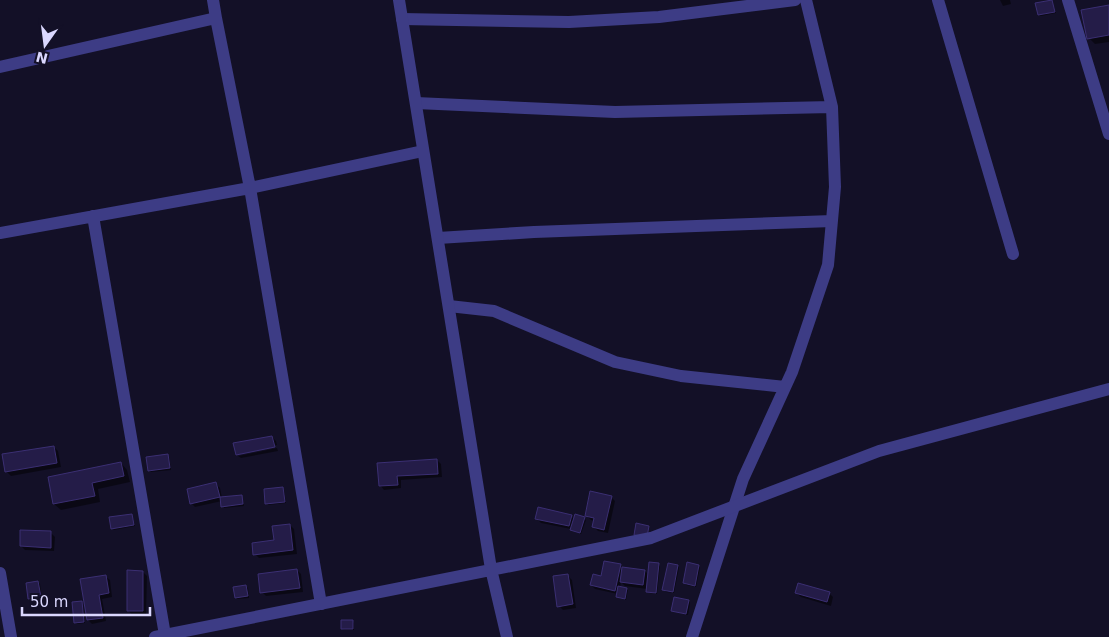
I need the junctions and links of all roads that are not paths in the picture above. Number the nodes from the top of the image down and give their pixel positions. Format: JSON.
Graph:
{"nodes":[{"id":1,"x":213,"y":0,"type":"edge"},
{"id":2,"x":399,"y":0,"type":"edge"},
{"id":3,"x":795,"y":0,"type":"edge"},
{"id":4,"x":806,"y":0,"type":"edge"},
{"id":5,"x":938,"y":0,"type":"edge"},
{"id":6,"x":1068,"y":0,"type":"edge"},
{"id":7,"x":216,"y":18,"type":"junction"},
{"id":8,"x":402,"y":19,"type":"junction"},
{"id":9,"x":0,"y":67,"type":"edge"},
{"id":10,"x":416,"y":103,"type":"junction"},
{"id":11,"x":832,"y":107,"type":"junction"},
{"id":12,"x":1109,"y":134,"type":"edge"},
{"id":13,"x":424,"y":151,"type":"junction"},
{"id":14,"x":250,"y":188,"type":"junction"},
{"id":15,"x":93,"y":216,"type":"junction"},
{"id":16,"x":832,"y":221,"type":"junction"},
{"id":17,"x":0,"y":233,"type":"edge"},
{"id":18,"x":438,"y":238,"type":"junction"},
{"id":19,"x":1013,"y":254,"type":"dead end"},
{"id":20,"x":449,"y":306,"type":"junction"},
{"id":21,"x":785,"y":386,"type":"junction"},
{"id":22,"x":1109,"y":390,"type":"edge"},
{"id":23,"x":733,"y":506,"type":"junction"},
{"id":24,"x":491,"y":569,"type":"junction"},
{"id":25,"x":0,"y":574,"type":"edge"},
{"id":26,"x":321,"y":604,"type":"junction"},
{"id":27,"x":160,"y":636,"type":"edge"},
{"id":28,"x":11,"y":637,"type":"edge"},
{"id":29,"x":508,"y":637,"type":"edge"},
{"id":30,"x":692,"y":637,"type":"edge"}],
"edges":[{"from":1,"to":7,"type":"street"},
{"from":2,"to":8,"type":"street"},
{"from":3,"to":8,"type":"street"},
{"from":4,"to":11,"type":"street"},
{"from":5,"to":19,"type":"street"},
{"from":6,"to":12,"type":"street"},
{"from":7,"to":9,"type":"street"},
{"from":7,"to":14,"type":"street"},
{"from":8,"to":10,"type":"street"},
{"from":10,"to":11,"type":"street"},
{"from":10,"to":13,"type":"street"},
{"from":11,"to":16,"type":"street"},
{"from":13,"to":14,"type":"street"},
{"from":13,"to":18,"type":"street"},
{"from":14,"to":15,"type":"street"},
{"from":14,"to":26,"type":"street"},
{"from":15,"to":17,"type":"street"},
{"from":15,"to":27,"type":"street"},
{"from":16,"to":18,"type":"street"},
{"from":16,"to":21,"type":"street"},
{"from":18,"to":20,"type":"street"},
{"from":20,"to":21,"type":"street"},
{"from":20,"to":24,"type":"street"},
{"from":21,"to":23,"type":"street"},
{"from":22,"to":23,"type":"street"},
{"from":23,"to":24,"type":"street"},
{"from":23,"to":30,"type":"street"},
{"from":24,"to":26,"type":"street"},
{"from":24,"to":29,"type":"street"},
{"from":25,"to":28,"type":"street"},
{"from":26,"to":27,"type":"street"}]}
